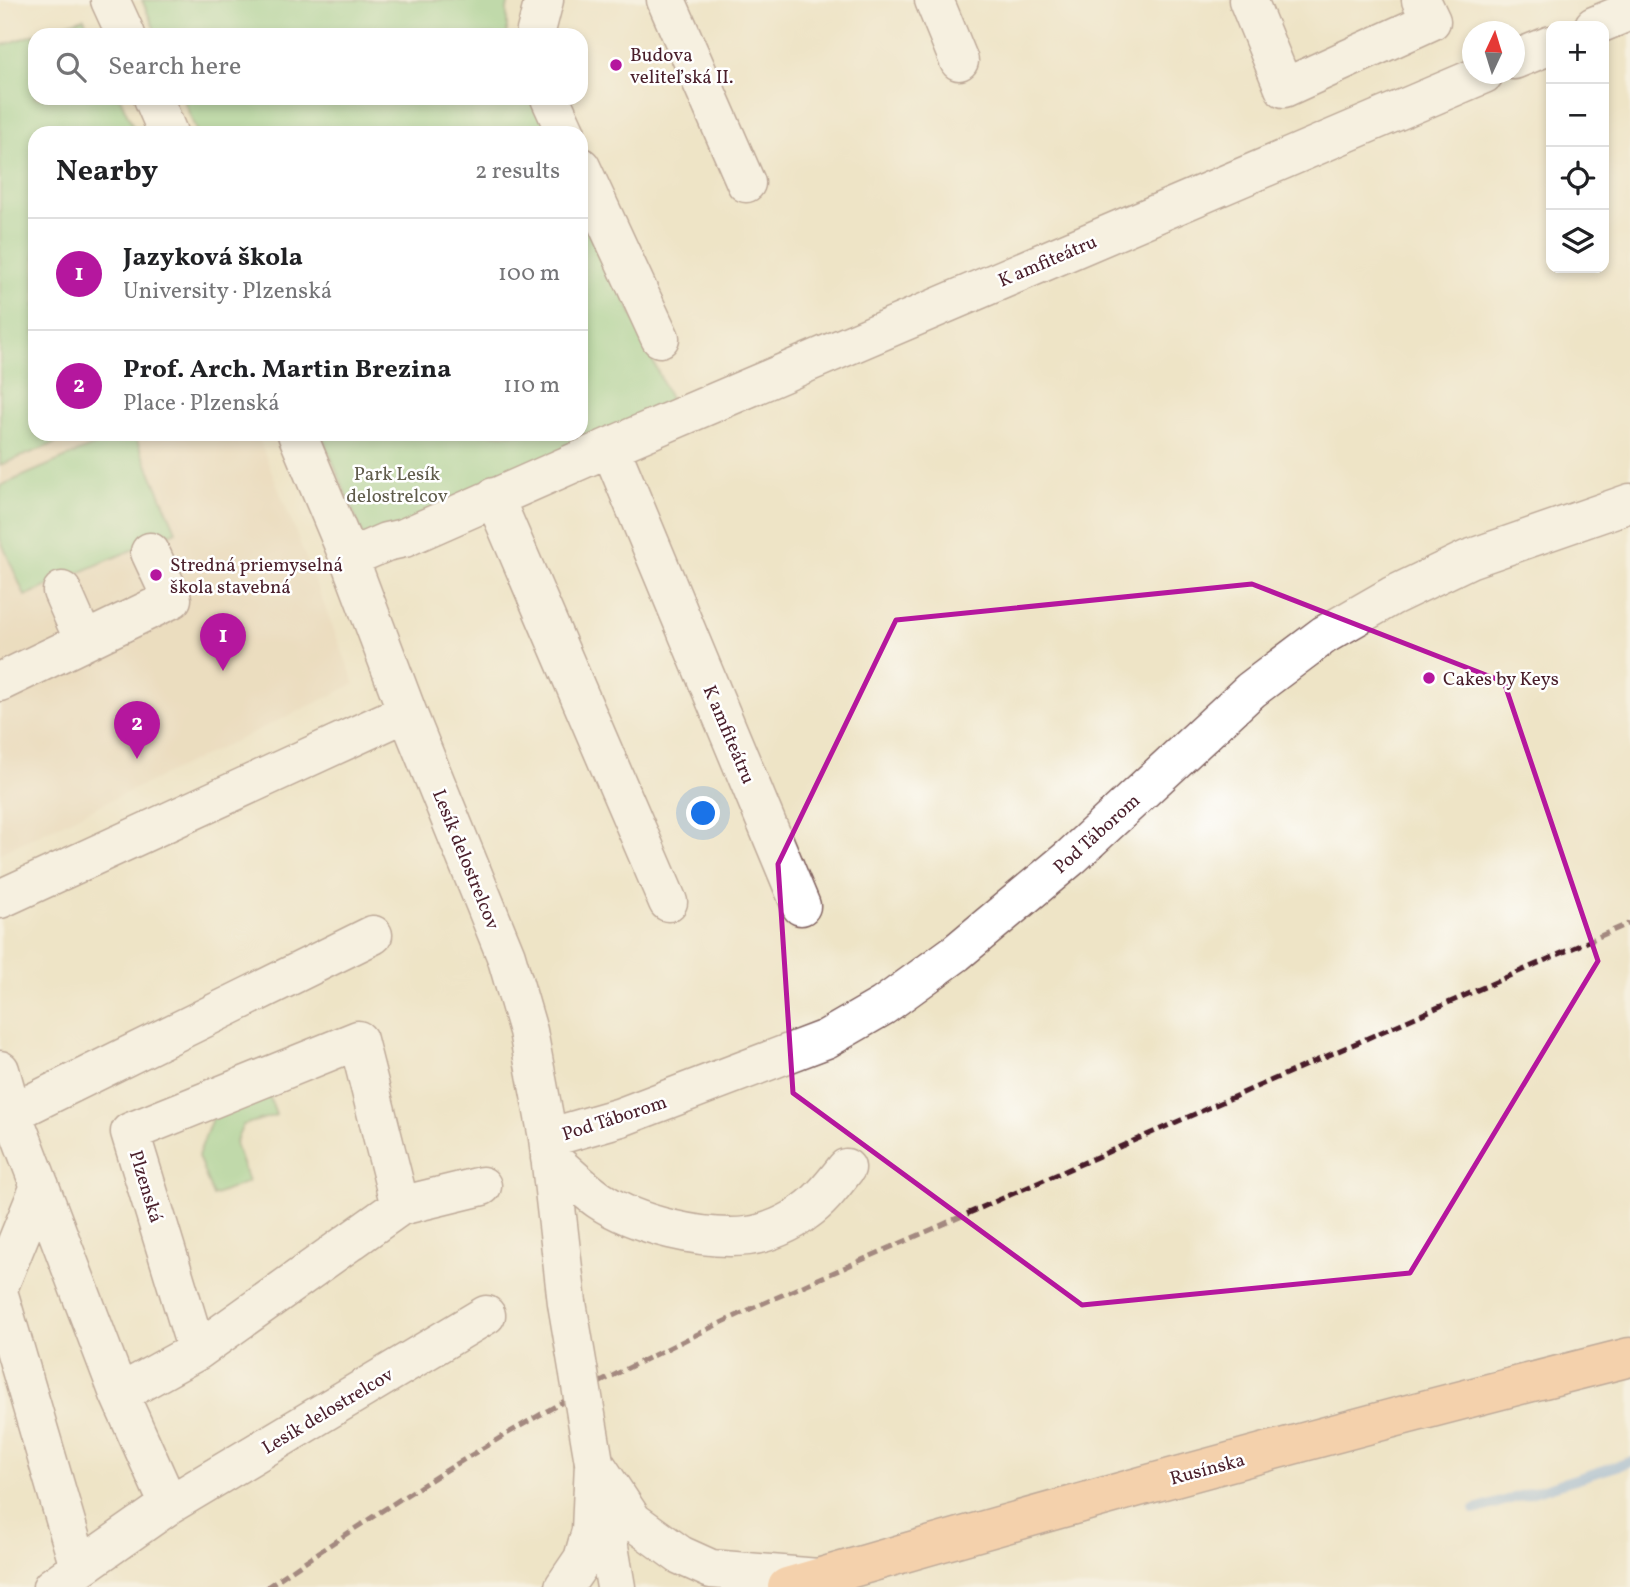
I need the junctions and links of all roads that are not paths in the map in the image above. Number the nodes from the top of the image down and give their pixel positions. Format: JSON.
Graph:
{"nodes":[{"id":1,"x":110,"y":0,"type":"edge"},
{"id":2,"x":544,"y":0,"type":"edge"},
{"id":3,"x":666,"y":0,"type":"edge"},
{"id":4,"x":934,"y":0,"type":"edge"},
{"id":5,"x":1248,"y":0,"type":"edge"},
{"id":6,"x":1421,"y":0,"type":"edge"},
{"id":7,"x":1630,"y":11,"type":"edge"},
{"id":8,"x":1606,"y":21,"type":"edge"},
{"id":9,"x":122,"y":28,"type":"edge"},
{"id":10,"x":537,"y":28,"type":"edge"},
{"id":11,"x":1546,"y":47,"type":"edge"},
{"id":12,"x":1525,"y":56,"type":"edge"},
{"id":13,"x":959,"y":61,"type":"dead end"},
{"id":14,"x":1462,"y":83,"type":"edge"},
{"id":15,"x":156,"y":105,"type":"edge"},
{"id":16,"x":553,"y":105,"type":"edge"},
{"id":17,"x":165,"y":126,"type":"edge"},
{"id":18,"x":563,"y":126,"type":"edge"},
{"id":19,"x":588,"y":182,"type":"edge"},
{"id":20,"x":746,"y":183,"type":"dead end"},
{"id":21,"x":660,"y":338,"type":"dead end"},
{"id":22,"x":300,"y":441,"type":"edge"},
{"id":23,"x":610,"y":447,"type":"junction"},
{"id":24,"x":494,"y":497,"type":"junction"},
{"id":25,"x":1630,"y":503,"type":"edge"},
{"id":26,"x":150,"y":552,"type":"dead end"},
{"id":27,"x":349,"y":558,"type":"junction"},
{"id":28,"x":62,"y":591,"type":"dead end"},
{"id":29,"x":84,"y":641,"type":"junction"},
{"id":30,"x":1,"y":680,"type":"edge"},
{"id":31,"x":407,"y":712,"type":"junction"},
{"id":32,"x":0,"y":899,"type":"edge"},
{"id":33,"x":668,"y":902,"type":"dead end"},
{"id":34,"x":801,"y":906,"type":"dead end"},
{"id":35,"x":373,"y":936,"type":"dead end"},
{"id":36,"x":0,"y":1070,"type":"edge"},
{"id":37,"x":12,"y":1112,"type":"junction"},
{"id":38,"x":549,"y":1148,"type":"junction"},
{"id":39,"x":846,"y":1168,"type":"dead end"},
{"id":40,"x":40,"y":1186,"type":"junction"},
{"id":41,"x":482,"y":1186,"type":"dead end"},
{"id":42,"x":400,"y":1206,"type":"junction"},
{"id":43,"x":0,"y":1284,"type":"edge"},
{"id":44,"x":0,"y":1298,"type":"edge"},
{"id":45,"x":486,"y":1315,"type":"dead end"},
{"id":46,"x":197,"y":1351,"type":"junction"},
{"id":47,"x":1630,"y":1357,"type":"edge"},
{"id":48,"x":119,"y":1394,"type":"junction"},
{"id":49,"x":600,"y":1484,"type":"junction"},
{"id":50,"x":169,"y":1505,"type":"junction"},
{"id":51,"x":66,"y":1577,"type":"edge"},
{"id":52,"x":804,"y":1584,"type":"edge"},
{"id":53,"x":564,"y":1587,"type":"edge"},
{"id":54,"x":616,"y":1587,"type":"edge"}],
"edges":[{"from":1,"to":9,"type":"street"},
{"from":2,"to":10,"type":"street"},
{"from":3,"to":20,"type":"street"},
{"from":4,"to":13,"type":"street"},
{"from":5,"to":6,"type":"street"},
{"from":7,"to":8,"type":"street"},
{"from":11,"to":12,"type":"street"},
{"from":14,"to":23,"type":"street","name":"K amfiteátru"},
{"from":15,"to":17,"type":"street"},
{"from":16,"to":18,"type":"street"},
{"from":19,"to":21,"type":"street"},
{"from":22,"to":27,"type":"street","name":"Lesík delostrelcov"},
{"from":23,"to":24,"type":"street","name":"K amfiteátru"},
{"from":23,"to":34,"type":"street","name":"K amfiteátru"},
{"from":24,"to":27,"type":"street","name":"K amfiteátru"},
{"from":24,"to":33,"type":"street"},
{"from":25,"to":38,"type":"street","name":"Pod Táborom"},
{"from":26,"to":29,"type":"street"},
{"from":27,"to":31,"type":"street","name":"Lesík delostrelcov"},
{"from":28,"to":29,"type":"street"},
{"from":29,"to":30,"type":"street"},
{"from":31,"to":32,"type":"street"},
{"from":31,"to":38,"type":"street","name":"Lesík delostrelcov"},
{"from":35,"to":37,"type":"street"},
{"from":36,"to":37,"type":"street"},
{"from":37,"to":40,"type":"street"},
{"from":38,"to":39,"type":"street"},
{"from":38,"to":49,"type":"street","name":"Lesík delostrelcov","bridge":true},
{"from":40,"to":43,"type":"street"},
{"from":40,"to":48,"type":"street"},
{"from":41,"to":42,"type":"street"},
{"from":42,"to":46,"type":"street"},
{"from":42,"to":46,"type":"street","name":"Plzenská"},
{"from":44,"to":51,"type":"street"},
{"from":45,"to":50,"type":"street","name":"Lesík delostrelcov"},
{"from":46,"to":48,"type":"street"},
{"from":47,"to":52,"type":"main road","name":"Rusínska"},
{"from":48,"to":50,"type":"street"},
{"from":49,"to":52,"type":"street"},
{"from":49,"to":53,"type":"street"},
{"from":49,"to":54,"type":"street"},
{"from":50,"to":51,"type":"street"}]}
